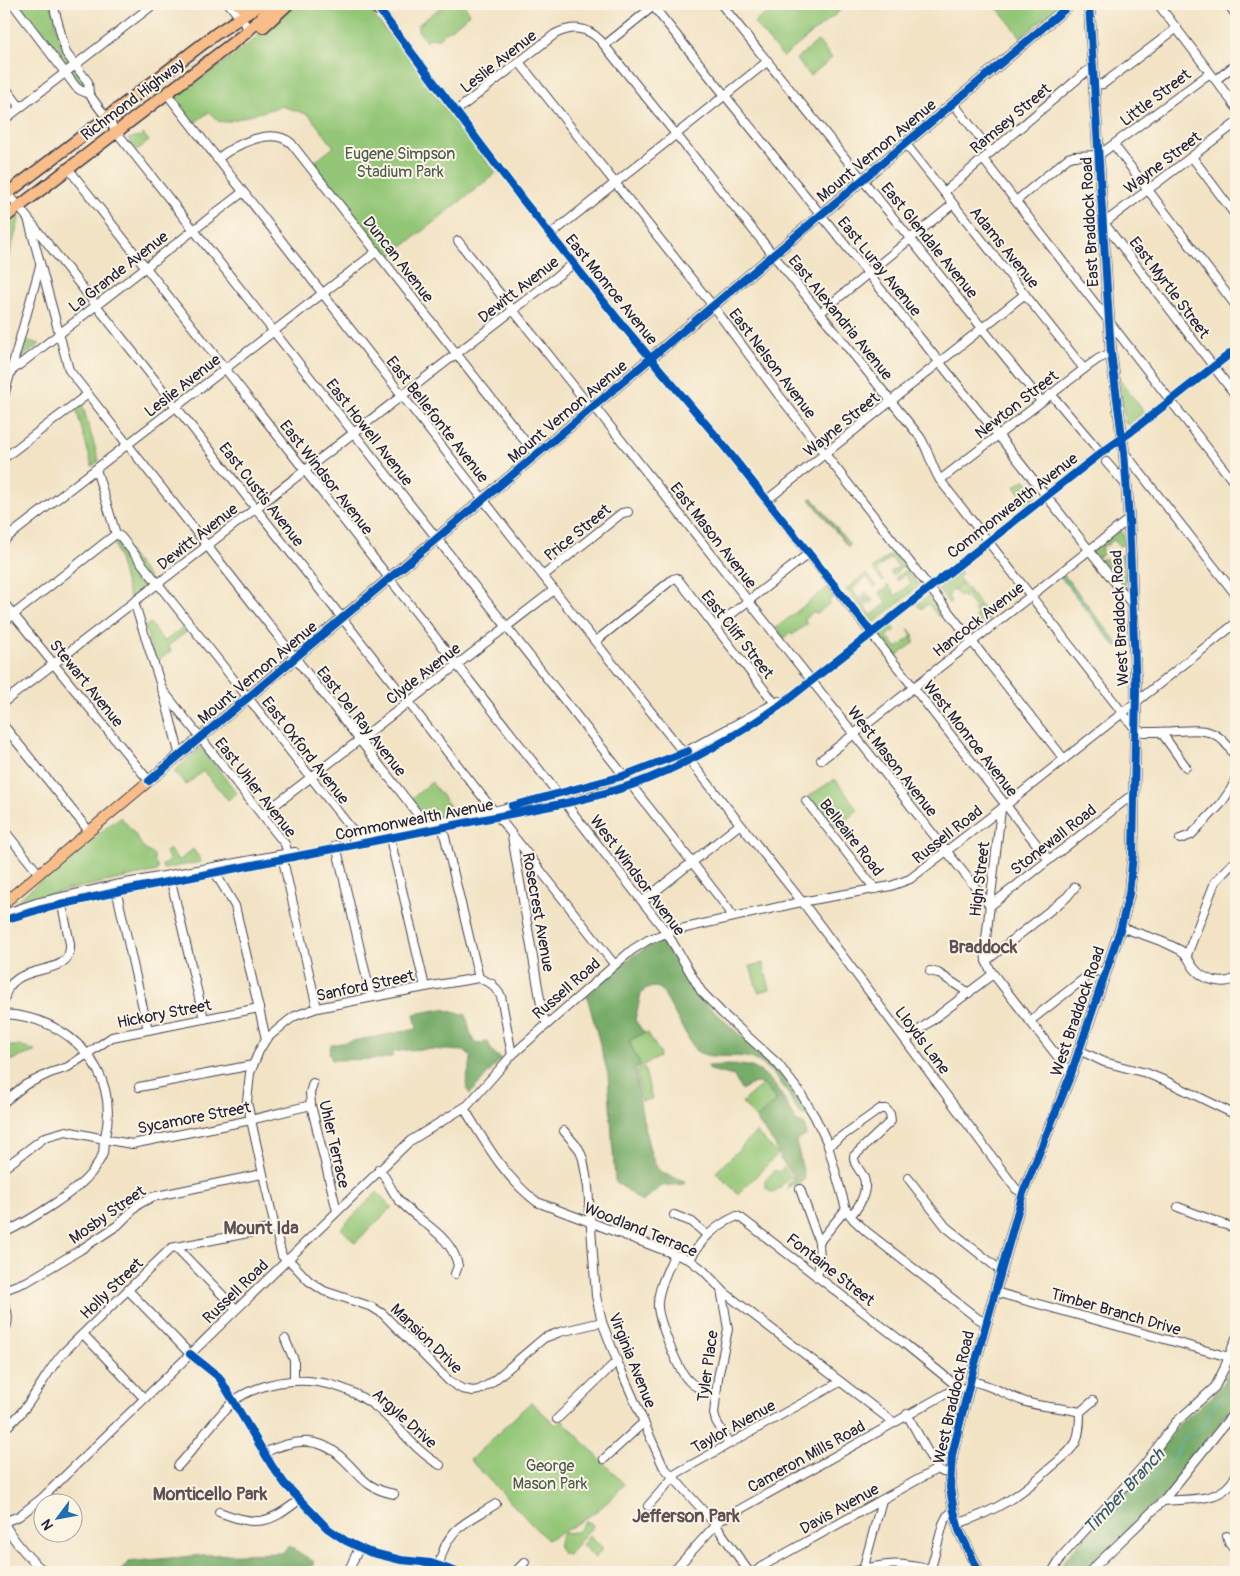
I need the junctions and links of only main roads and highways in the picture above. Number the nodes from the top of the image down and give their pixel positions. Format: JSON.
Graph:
{"nodes":[{"id":1,"x":238,"y":4,"type":"edge"},
{"id":2,"x":254,"y":4,"type":"edge"},
{"id":3,"x":261,"y":4,"type":"edge"},
{"id":4,"x":276,"y":4,"type":"edge"},
{"id":5,"x":288,"y":4,"type":"edge"},
{"id":6,"x":1071,"y":4,"type":"edge"},
{"id":7,"x":1089,"y":4,"type":"edge"},
{"id":8,"x":169,"y":92,"type":"junction"},
{"id":9,"x":5,"y":192,"type":"edge"},
{"id":10,"x":4,"y":218,"type":"edge"},
{"id":11,"x":1122,"y":439,"type":"joint"},
{"id":12,"x":4,"y":903,"type":"edge"},
{"id":13,"x":979,"y":1572,"type":"edge"}],
"edges":[{"from":1,"to":2,"type":"highway"},
{"from":3,"to":9,"type":"highway","name":"Richmond Highway"},
{"from":4,"to":8,"type":"highway","name":"Richmond Highway"},
{"from":5,"to":8,"type":"highway"},
{"from":6,"to":12,"type":"main road","name":"Mount Vernon Avenue"},
{"from":7,"to":11,"type":"main road","name":"East Braddock Road"},
{"from":8,"to":10,"type":"highway","name":"Richmond Highway"},
{"from":11,"to":13,"type":"main road","name":"West Braddock Road"}]}
